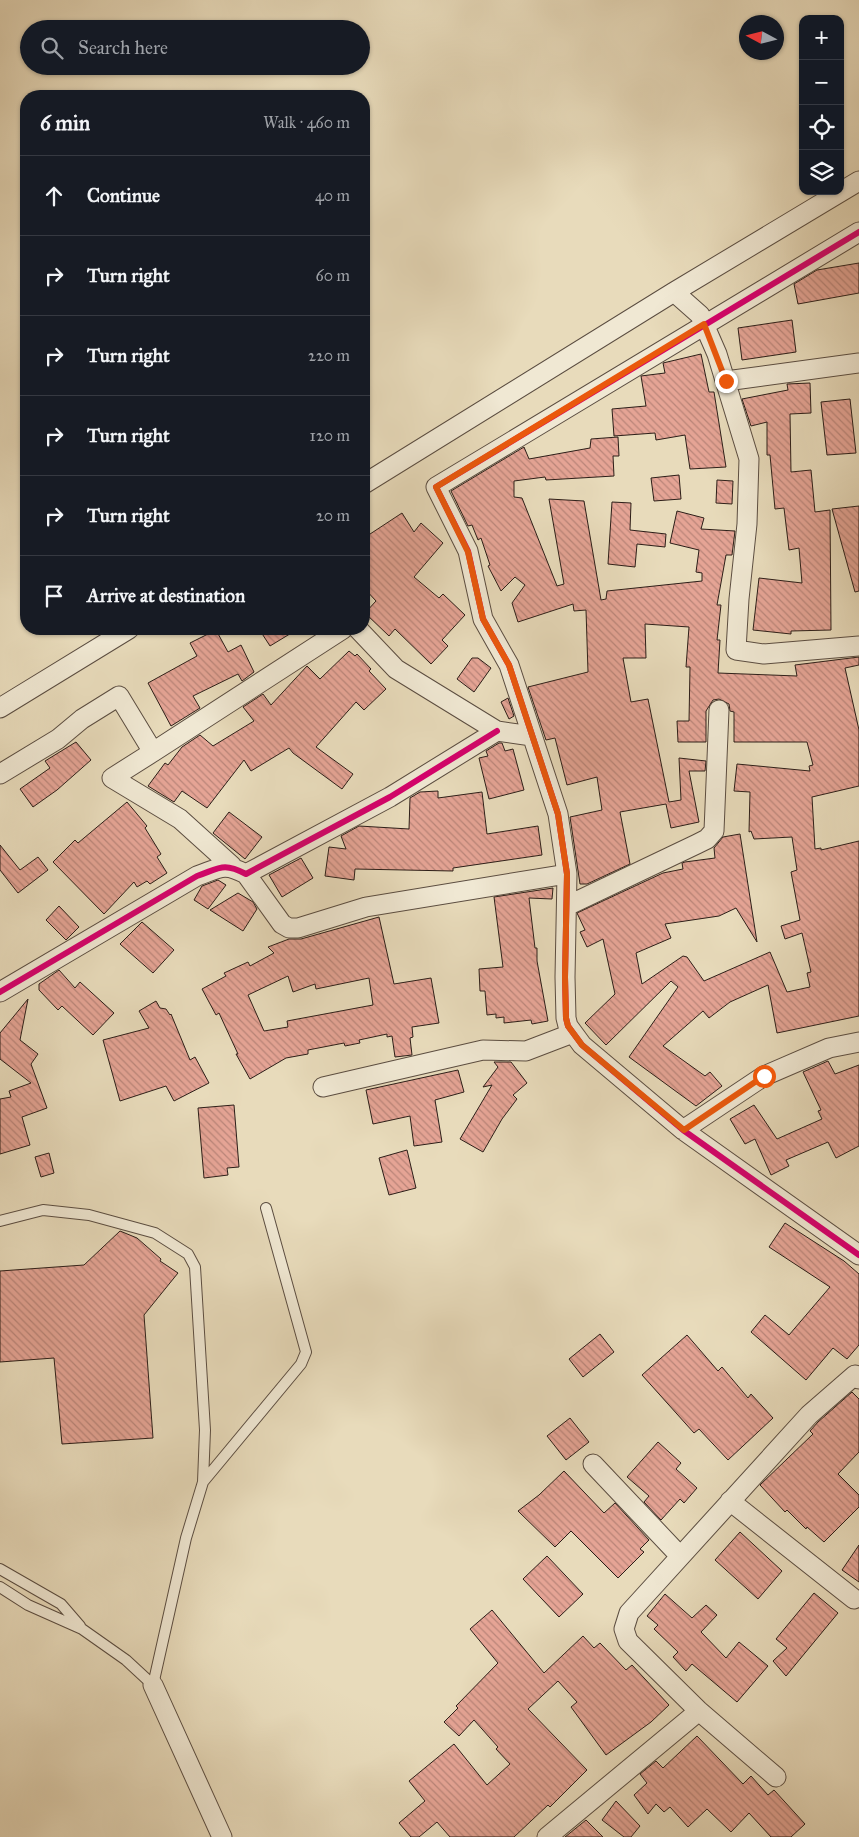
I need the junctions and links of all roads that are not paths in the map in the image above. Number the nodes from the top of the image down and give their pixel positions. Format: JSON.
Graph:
{"nodes":[{"id":1,"x":859,"y":181,"type":"edge"},
{"id":2,"x":859,"y":232,"type":"edge"},
{"id":3,"x":674,"y":292,"type":"junction"},
{"id":4,"x":704,"y":324,"type":"junction"},
{"id":5,"x":859,"y":363,"type":"edge"},
{"id":6,"x":726,"y":381,"type":"junction"},
{"id":7,"x":370,"y":480,"type":"edge"},
{"id":8,"x":119,"y":635,"type":"edge"},
{"id":9,"x":334,"y":635,"type":"edge"},
{"id":10,"x":364,"y":635,"type":"edge"},
{"id":11,"x":859,"y":646,"type":"edge"},
{"id":12,"x":0,"y":708,"type":"edge"},
{"id":13,"x":719,"y":710,"type":"dead end"},
{"id":14,"x":497,"y":731,"type":"junction"},
{"id":15,"x":532,"y":736,"type":"junction"},
{"id":16,"x":153,"y":752,"type":"junction"},
{"id":17,"x":0,"y":774,"type":"edge"},
{"id":18,"x":239,"y":870,"type":"junction"},
{"id":19,"x":567,"y":874,"type":"junction"},
{"id":20,"x":567,"y":906,"type":"junction"},
{"id":21,"x":0,"y":992,"type":"edge"},
{"id":22,"x":573,"y":1033,"type":"junction"},
{"id":23,"x":859,"y":1042,"type":"edge"},
{"id":24,"x":323,"y":1086,"type":"dead end"},
{"id":25,"x":684,"y":1130,"type":"junction"},
{"id":26,"x":266,"y":1208,"type":"dead end"},
{"id":27,"x":0,"y":1221,"type":"edge"},
{"id":28,"x":859,"y":1255,"type":"edge"},
{"id":29,"x":859,"y":1379,"type":"edge"},
{"id":30,"x":593,"y":1464,"type":"dead end"},
{"id":31,"x":203,"y":1482,"type":"junction"},
{"id":32,"x":730,"y":1501,"type":"junction"},
{"id":33,"x":680,"y":1556,"type":"junction"},
{"id":34,"x":0,"y":1569,"type":"edge"},
{"id":35,"x":0,"y":1587,"type":"edge"},
{"id":36,"x":854,"y":1599,"type":"dead end"},
{"id":37,"x":82,"y":1629,"type":"junction"},
{"id":38,"x":153,"y":1685,"type":"junction"},
{"id":39,"x":699,"y":1711,"type":"junction"},
{"id":40,"x":776,"y":1777,"type":"dead end"},
{"id":41,"x":222,"y":1837,"type":"edge"},
{"id":42,"x":547,"y":1837,"type":"edge"}],
"edges":[{"from":1,"to":3,"type":"street"},
{"from":2,"to":4,"type":"street"},
{"from":3,"to":4,"type":"street"},
{"from":3,"to":7,"type":"street"},
{"from":4,"to":6,"type":"street"},
{"from":4,"to":15,"type":"street"},
{"from":5,"to":6,"type":"street"},
{"from":6,"to":11,"type":"street"},
{"from":8,"to":12,"type":"street"},
{"from":9,"to":16,"type":"street"},
{"from":10,"to":14,"type":"street"},
{"from":13,"to":20,"type":"street"},
{"from":14,"to":15,"type":"street"},
{"from":14,"to":18,"type":"street"},
{"from":15,"to":19,"type":"street"},
{"from":16,"to":17,"type":"street"},
{"from":16,"to":18,"type":"street"},
{"from":18,"to":19,"type":"street"},
{"from":18,"to":21,"type":"street"},
{"from":19,"to":20,"type":"street"},
{"from":20,"to":22,"type":"street"},
{"from":22,"to":24,"type":"street"},
{"from":22,"to":25,"type":"street"},
{"from":23,"to":25,"type":"street"},
{"from":25,"to":28,"type":"street"},
{"from":26,"to":31,"type":"lane"},
{"from":27,"to":31,"type":"lane"},
{"from":29,"to":32,"type":"street"},
{"from":30,"to":33,"type":"street"},
{"from":31,"to":38,"type":"lane"},
{"from":32,"to":33,"type":"street"},
{"from":32,"to":36,"type":"street"},
{"from":33,"to":39,"type":"street"},
{"from":34,"to":37,"type":"lane"},
{"from":35,"to":37,"type":"lane"},
{"from":37,"to":38,"type":"lane"},
{"from":38,"to":41,"type":"street"},
{"from":39,"to":40,"type":"street"},
{"from":39,"to":42,"type":"street"}]}
